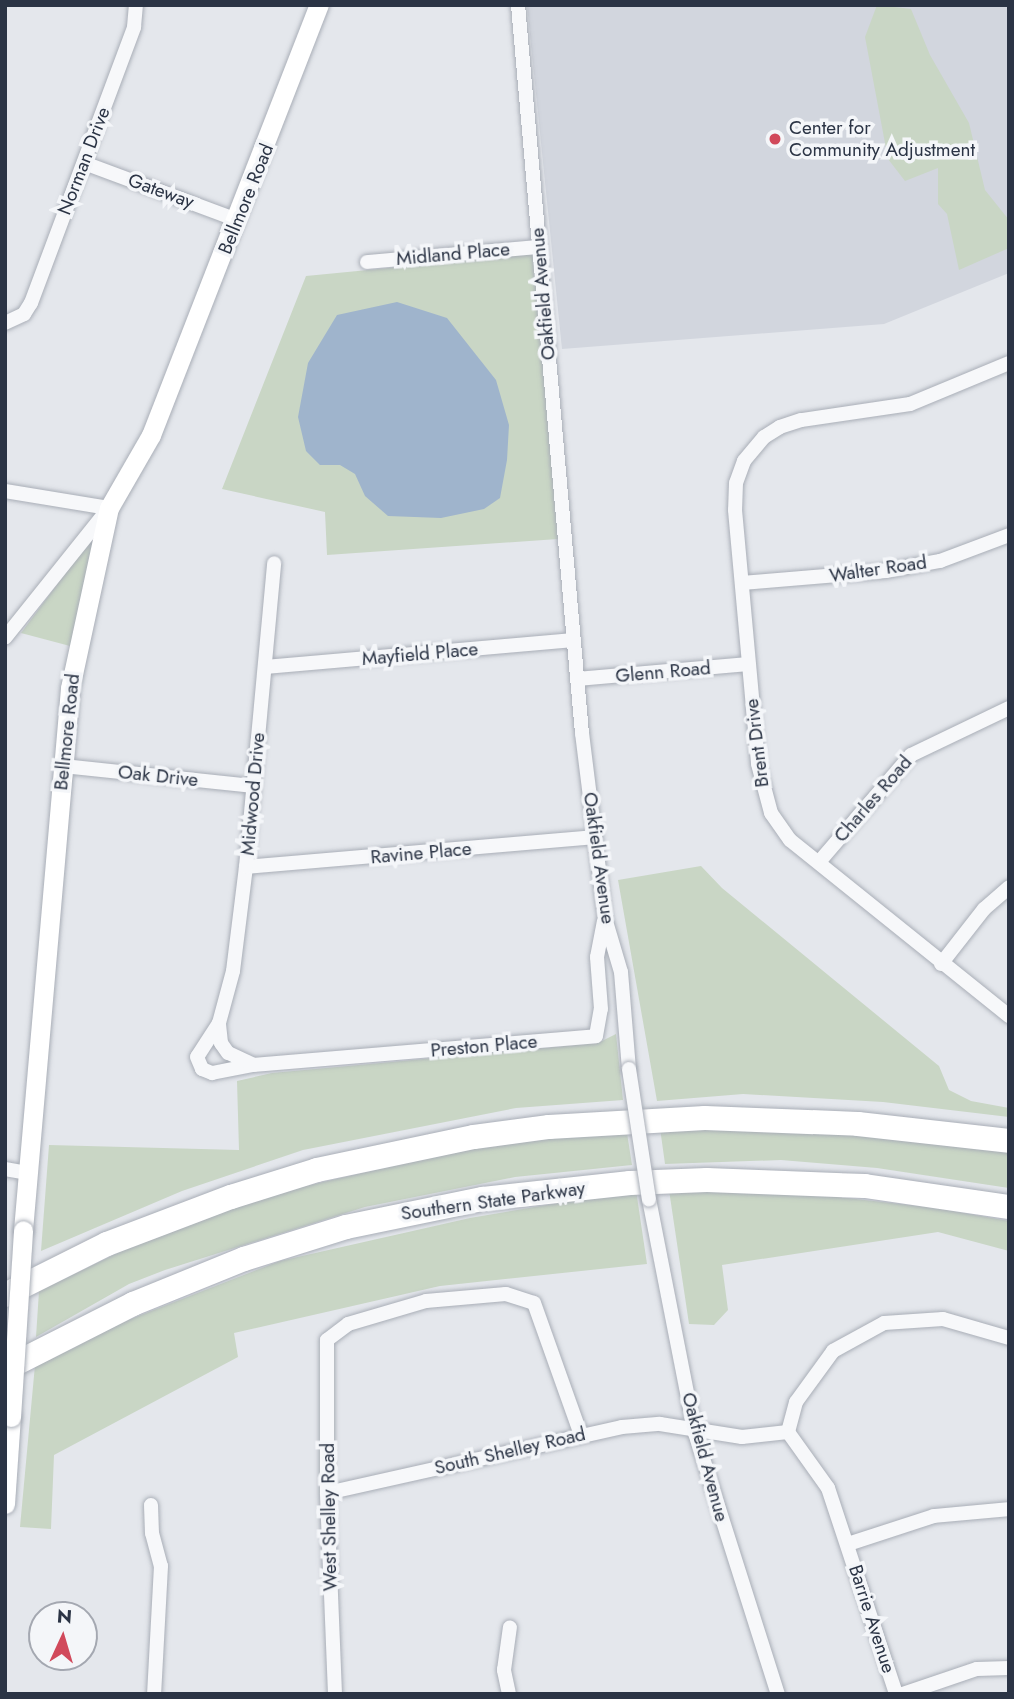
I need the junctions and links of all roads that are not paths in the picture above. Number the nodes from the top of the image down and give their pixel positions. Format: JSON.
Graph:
{"nodes":[{"id":1,"x":319,"y":5,"type":"edge"},
{"id":2,"x":518,"y":5,"type":"edge"},
{"id":3,"x":136,"y":11,"type":"edge"},
{"id":4,"x":84,"y":163,"type":"junction"},
{"id":5,"x":237,"y":220,"type":"junction"},
{"id":6,"x":539,"y":247,"type":"junction"},
{"id":7,"x":367,"y":261,"type":"dead end"},
{"id":8,"x":5,"y":323,"type":"edge"},
{"id":9,"x":1009,"y":363,"type":"edge"},
{"id":10,"x":5,"y":491,"type":"edge"},
{"id":11,"x":109,"y":508,"type":"junction"},
{"id":12,"x":1009,"y":535,"type":"edge"},
{"id":13,"x":274,"y":563,"type":"dead end"},
{"id":14,"x":742,"y":583,"type":"junction"},
{"id":15,"x":8,"y":628,"type":"edge"},
{"id":16,"x":574,"y":640,"type":"junction"},
{"id":17,"x":748,"y":664,"type":"junction"},
{"id":18,"x":265,"y":667,"type":"junction"},
{"id":19,"x":578,"y":679,"type":"junction"},
{"id":20,"x":1009,"y":708,"type":"edge"},
{"id":21,"x":63,"y":766,"type":"junction"},
{"id":22,"x":253,"y":786,"type":"junction"},
{"id":23,"x":596,"y":837,"type":"junction"},
{"id":24,"x":819,"y":862,"type":"junction"},
{"id":25,"x":246,"y":867,"type":"junction"},
{"id":26,"x":1009,"y":887,"type":"edge"},
{"id":27,"x":605,"y":918,"type":"junction"},
{"id":28,"x":942,"y":964,"type":"junction"},
{"id":29,"x":1009,"y":1016,"type":"edge"},
{"id":30,"x":219,"y":1023,"type":"junction"},
{"id":31,"x":253,"y":1065,"type":"junction"},
{"id":32,"x":1009,"y":1141,"type":"edge"},
{"id":33,"x":5,"y":1169,"type":"edge"},
{"id":34,"x":27,"y":1173,"type":"junction"},
{"id":35,"x":1009,"y":1207,"type":"edge"},
{"id":36,"x":5,"y":1295,"type":"edge"},
{"id":37,"x":1009,"y":1338,"type":"edge"},
{"id":38,"x":5,"y":1369,"type":"edge"},
{"id":39,"x":788,"y":1432,"type":"junction"},
{"id":40,"x":695,"y":1433,"type":"junction"},
{"id":41,"x":581,"y":1434,"type":"junction"},
{"id":42,"x":327,"y":1493,"type":"junction"},
{"id":43,"x":5,"y":1504,"type":"edge"},
{"id":44,"x":151,"y":1505,"type":"dead end"},
{"id":45,"x":1009,"y":1509,"type":"edge"},
{"id":46,"x":848,"y":1544,"type":"junction"},
{"id":47,"x":510,"y":1627,"type":"dead end"},
{"id":48,"x":1009,"y":1668,"type":"edge"},
{"id":49,"x":154,"y":1694,"type":"edge"},
{"id":50,"x":335,"y":1694,"type":"edge"},
{"id":51,"x":509,"y":1694,"type":"edge"},
{"id":52,"x":778,"y":1694,"type":"edge"},
{"id":53,"x":896,"y":1694,"type":"edge"},
{"id":54,"x":903,"y":1694,"type":"edge"}],
"edges":[{"from":1,"to":5,"type":"main road","name":"Bellmore Road"},
{"from":2,"to":6,"type":"street","name":"Oakfield Avenue"},
{"from":3,"to":4,"type":"street","name":"Norman Drive"},
{"from":4,"to":5,"type":"street","name":"Gateway"},
{"from":4,"to":8,"type":"street","name":"Norman Drive"},
{"from":5,"to":11,"type":"main road","name":"Bellmore Road"},
{"from":6,"to":7,"type":"street","name":"Midland Place"},
{"from":6,"to":16,"type":"street","name":"Oakfield Avenue"},
{"from":9,"to":14,"type":"street","name":"Brent Drive"},
{"from":10,"to":11,"type":"street"},
{"from":11,"to":15,"type":"street"},
{"from":11,"to":21,"type":"main road","name":"Bellmore Road"},
{"from":12,"to":14,"type":"street","name":"Walter Road"},
{"from":13,"to":18,"type":"street","name":"Midwood Drive"},
{"from":14,"to":17,"type":"street","name":"Brent Drive"},
{"from":16,"to":18,"type":"street","name":"Mayfield Place"},
{"from":16,"to":19,"type":"street","name":"Oakfield Avenue"},
{"from":17,"to":19,"type":"street","name":"Glenn Road"},
{"from":17,"to":24,"type":"street","name":"Brent Drive"},
{"from":18,"to":22,"type":"street","name":"Midwood Drive"},
{"from":19,"to":23,"type":"street","name":"Oakfield Avenue"},
{"from":20,"to":24,"type":"street","name":"Charles Road"},
{"from":21,"to":22,"type":"street","name":"Oak Drive"},
{"from":21,"to":34,"type":"main road","name":"Bellmore Road"},
{"from":22,"to":25,"type":"street","name":"Midwood Drive"},
{"from":23,"to":25,"type":"street","name":"Ravine Place"},
{"from":23,"to":27,"type":"street","name":"Oakfield Avenue"},
{"from":24,"to":28,"type":"street","name":"Brent Drive"},
{"from":25,"to":30,"type":"street","name":"Midwood Drive"},
{"from":26,"to":28,"type":"street"},
{"from":27,"to":31,"type":"street","name":"Preston Place"},
{"from":27,"to":40,"type":"street","name":"Oakfield Avenue","bridge":true},
{"from":28,"to":29,"type":"street","name":"Brent Drive"},
{"from":30,"to":31,"type":"street"},
{"from":30,"to":31,"type":"street","name":"Midwood Drive"},
{"from":32,"to":36,"type":"highway"},
{"from":33,"to":34,"type":"street"},
{"from":34,"to":43,"type":"main road","name":"Bellmore Road","bridge":true},
{"from":35,"to":38,"type":"highway","name":"Southern State Parkway"},
{"from":37,"to":39,"type":"street"},
{"from":39,"to":40,"type":"street"},
{"from":39,"to":46,"type":"street","name":"Barrie Avenue"},
{"from":40,"to":41,"type":"street","name":"South Shelley Road"},
{"from":40,"to":52,"type":"street","name":"Oakfield Avenue"},
{"from":41,"to":42,"type":"street","name":"South Shelley Road"},
{"from":41,"to":42,"type":"street","name":"West Shelley Road"},
{"from":42,"to":50,"type":"street","name":"West Shelley Road"},
{"from":44,"to":49,"type":"street"},
{"from":45,"to":46,"type":"street"},
{"from":46,"to":53,"type":"street","name":"Barrie Avenue"},
{"from":47,"to":51,"type":"street"},
{"from":48,"to":54,"type":"street"}]}
